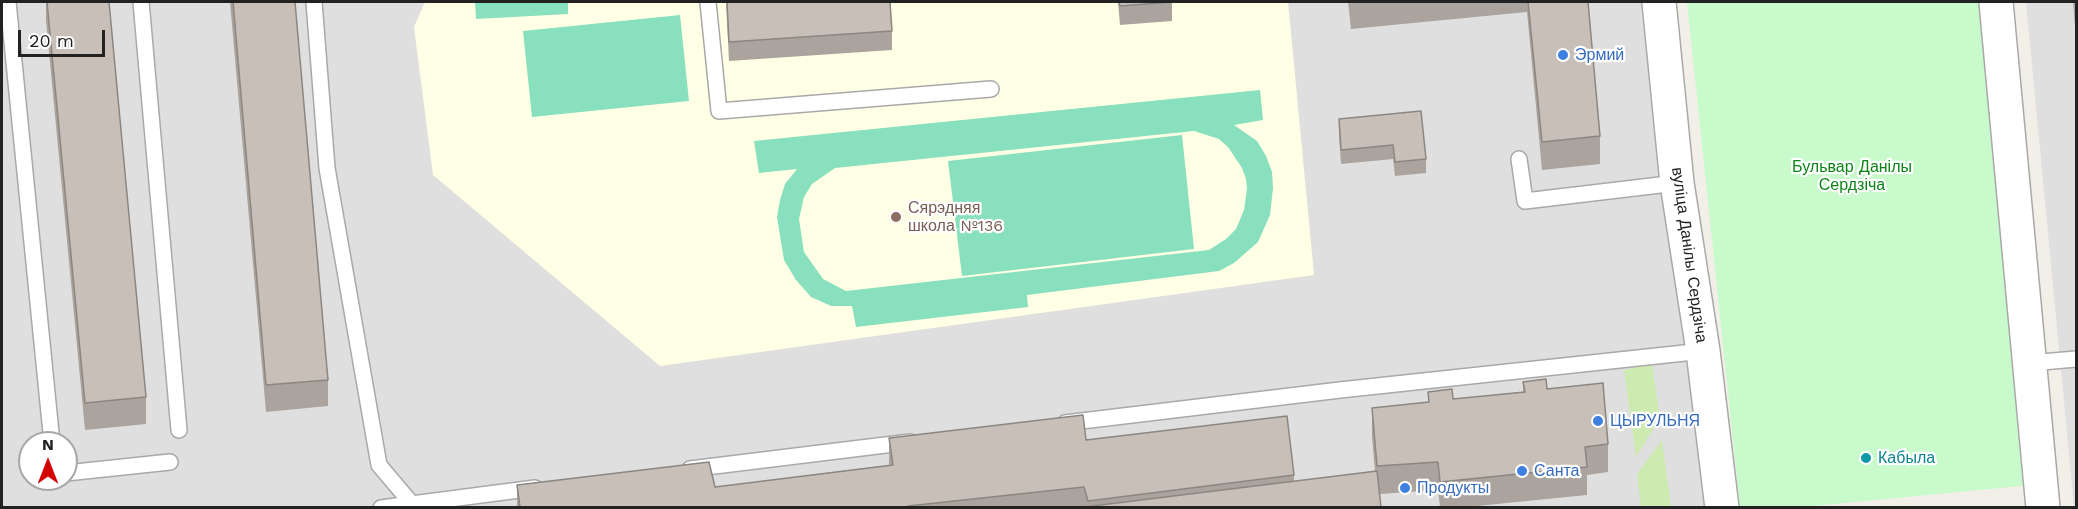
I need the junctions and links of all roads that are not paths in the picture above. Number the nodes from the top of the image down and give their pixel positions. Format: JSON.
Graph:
{"nodes":[{"id":1,"x":8,"y":2,"type":"edge"},
{"id":2,"x":141,"y":2,"type":"edge"},
{"id":3,"x":314,"y":2,"type":"edge"},
{"id":4,"x":708,"y":2,"type":"edge"},
{"id":5,"x":1659,"y":2,"type":"edge"},
{"id":6,"x":1996,"y":2,"type":"edge"},
{"id":7,"x":991,"y":89,"type":"dead end"},
{"id":8,"x":1519,"y":159,"type":"dead end"},
{"id":9,"x":1677,"y":183,"type":"junction"},
{"id":10,"x":1703,"y":351,"type":"junction"},
{"id":11,"x":2076,"y":359,"type":"edge"},
{"id":12,"x":2030,"y":363,"type":"junction"},
{"id":13,"x":1048,"y":425,"type":"edge"},
{"id":14,"x":179,"y":430,"type":"dead end"},
{"id":15,"x":51,"y":431,"type":"edge"},
{"id":16,"x":920,"y":441,"type":"edge"},
{"id":17,"x":170,"y":462,"type":"dead end"},
{"id":18,"x":676,"y":471,"type":"edge"},
{"id":19,"x":78,"y":472,"type":"edge"},
{"id":20,"x":549,"y":486,"type":"edge"},
{"id":21,"x":412,"y":506,"type":"edge"},
{"id":22,"x":381,"y":507,"type":"edge"},
{"id":23,"x":1722,"y":507,"type":"edge"},
{"id":24,"x":2043,"y":507,"type":"edge"}],
"edges":[{"from":1,"to":15,"type":"lane"},
{"from":2,"to":14,"type":"lane"},
{"from":3,"to":21,"type":"lane"},
{"from":4,"to":7,"type":"lane"},
{"from":5,"to":9,"type":"street","name":"вуліца Данілы Сердзіча"},
{"from":6,"to":12,"type":"street"},
{"from":8,"to":9,"type":"lane"},
{"from":9,"to":10,"type":"street","name":"вуліца Данілы Сердзіча"},
{"from":10,"to":13,"type":"lane"},
{"from":10,"to":23,"type":"street","name":"вуліца Данілы Сердзіча"},
{"from":11,"to":12,"type":"lane"},
{"from":12,"to":24,"type":"street"},
{"from":16,"to":18,"type":"lane"},
{"from":17,"to":19,"type":"lane"},
{"from":20,"to":21,"type":"lane"},
{"from":21,"to":22,"type":"lane"}]}
